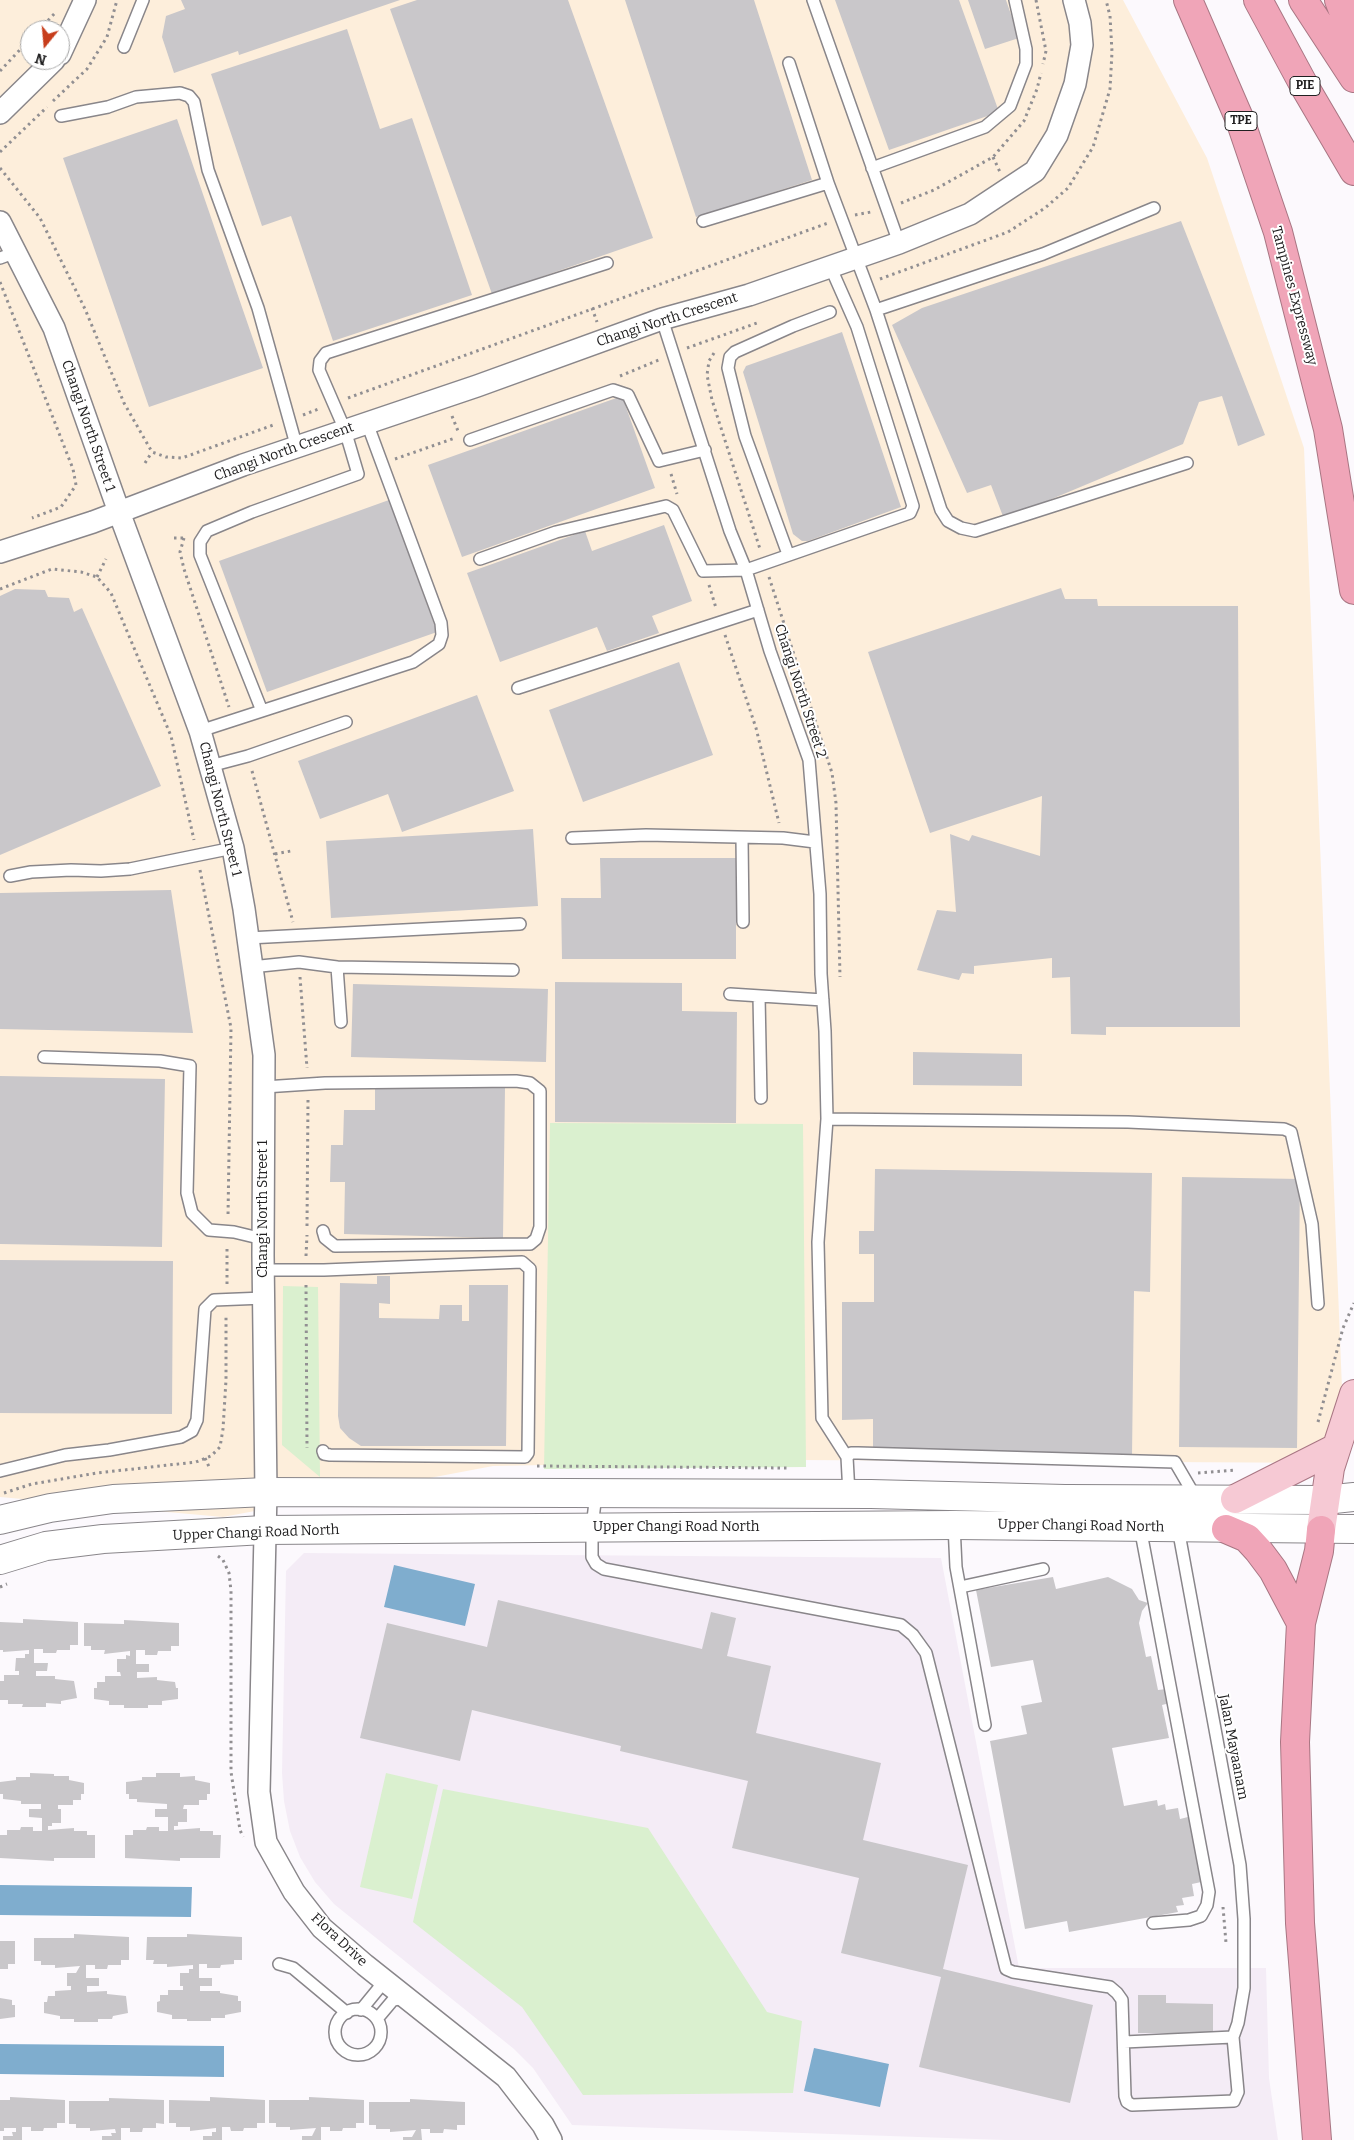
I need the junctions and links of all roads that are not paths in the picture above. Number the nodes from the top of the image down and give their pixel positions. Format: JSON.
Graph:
{"nodes":[{"id":1,"x":85,"y":0,"type":"edge"},
{"id":2,"x":143,"y":0,"type":"edge"},
{"id":3,"x":813,"y":0,"type":"edge"},
{"id":4,"x":1015,"y":0,"type":"edge"},
{"id":5,"x":1074,"y":0,"type":"edge"},
{"id":6,"x":1258,"y":0,"type":"edge"},
{"id":7,"x":1303,"y":0,"type":"edge"},
{"id":8,"x":1339,"y":0,"type":"edge"},
{"id":9,"x":1188,"y":5,"type":"edge"},
{"id":10,"x":70,"y":32,"type":"edge"},
{"id":11,"x":1354,"y":40,"type":"edge"},
{"id":12,"x":124,"y":47,"type":"dead end"},
{"id":13,"x":789,"y":63,"type":"dead end"},
{"id":14,"x":44,"y":70,"type":"edge"},
{"id":15,"x":1354,"y":78,"type":"edge"},
{"id":16,"x":0,"y":113,"type":"edge"},
{"id":17,"x":61,"y":116,"type":"dead end"},
{"id":18,"x":872,"y":168,"type":"junction"},
{"id":19,"x":1354,"y":171,"type":"edge"},
{"id":20,"x":828,"y":183,"type":"junction"},
{"id":21,"x":1154,"y":208,"type":"dead end"},
{"id":22,"x":703,"y":221,"type":"dead end"},
{"id":23,"x":0,"y":222,"type":"edge"},
{"id":24,"x":899,"y":243,"type":"junction"},
{"id":25,"x":8,"y":255,"type":"edge"},
{"id":26,"x":855,"y":257,"type":"junction"},
{"id":27,"x":607,"y":263,"type":"dead end"},
{"id":28,"x":830,"y":266,"type":"junction"},
{"id":29,"x":876,"y":310,"type":"junction"},
{"id":30,"x":830,"y":312,"type":"dead end"},
{"id":31,"x":662,"y":319,"type":"junction"},
{"id":32,"x":366,"y":423,"type":"junction"},
{"id":33,"x":345,"y":430,"type":"junction"},
{"id":34,"x":470,"y":440,"type":"dead end"},
{"id":35,"x":297,"y":448,"type":"junction"},
{"id":36,"x":706,"y":450,"type":"junction"},
{"id":37,"x":1187,"y":463,"type":"dead end"},
{"id":38,"x":118,"y":512,"type":"junction"},
{"id":39,"x":0,"y":552,"type":"edge"},
{"id":40,"x":788,"y":554,"type":"junction"},
{"id":41,"x":480,"y":559,"type":"dead end"},
{"id":42,"x":746,"y":570,"type":"junction"},
{"id":43,"x":1354,"y":590,"type":"edge"},
{"id":44,"x":758,"y":610,"type":"junction"},
{"id":45,"x":518,"y":688,"type":"dead end"},
{"id":46,"x":262,"y":711,"type":"junction"},
{"id":47,"x":346,"y":722,"type":"dead end"},
{"id":48,"x":200,"y":731,"type":"junction"},
{"id":49,"x":210,"y":766,"type":"junction"},
{"id":50,"x":572,"y":838,"type":"dead end"},
{"id":51,"x":742,"y":838,"type":"junction"},
{"id":52,"x":815,"y":842,"type":"junction"},
{"id":53,"x":233,"y":848,"type":"junction"},
{"id":54,"x":10,"y":876,"type":"dead end"},
{"id":55,"x":743,"y":922,"type":"dead end"},
{"id":56,"x":520,"y":924,"type":"dead end"},
{"id":57,"x":248,"y":938,"type":"junction"},
{"id":58,"x":252,"y":967,"type":"junction"},
{"id":59,"x":337,"y":967,"type":"junction"},
{"id":60,"x":513,"y":970,"type":"dead end"},
{"id":61,"x":730,"y":994,"type":"dead end"},
{"id":62,"x":759,"y":996,"type":"junction"},
{"id":63,"x":823,"y":1000,"type":"junction"},
{"id":64,"x":341,"y":1022,"type":"dead end"},
{"id":65,"x":44,"y":1056,"type":"dead end"},
{"id":66,"x":264,"y":1087,"type":"junction"},
{"id":67,"x":761,"y":1098,"type":"dead end"},
{"id":68,"x":827,"y":1119,"type":"junction"},
{"id":69,"x":323,"y":1231,"type":"dead end"},
{"id":70,"x":263,"y":1239,"type":"junction"},
{"id":71,"x":263,"y":1270,"type":"junction"},
{"id":72,"x":264,"y":1298,"type":"junction"},
{"id":73,"x":1318,"y":1304,"type":"dead end"},
{"id":74,"x":1354,"y":1394,"type":"edge"},
{"id":75,"x":1336,"y":1448,"type":"junction"},
{"id":76,"x":323,"y":1450,"type":"dead end"},
{"id":77,"x":847,"y":1456,"type":"junction"},
{"id":78,"x":0,"y":1471,"type":"edge"},
{"id":79,"x":266,"y":1492,"type":"junction"},
{"id":80,"x":596,"y":1494,"type":"junction"},
{"id":81,"x":848,"y":1494,"type":"junction"},
{"id":82,"x":1354,"y":1497,"type":"edge"},
{"id":83,"x":1197,"y":1499,"type":"junction"},
{"id":84,"x":1235,"y":1499,"type":"junction"},
{"id":85,"x":1325,"y":1500,"type":"junction"},
{"id":86,"x":0,"y":1520,"type":"edge"},
{"id":87,"x":954,"y":1525,"type":"junction"},
{"id":88,"x":592,"y":1527,"type":"junction"},
{"id":89,"x":1140,"y":1528,"type":"junction"},
{"id":90,"x":1178,"y":1528,"type":"junction"},
{"id":91,"x":1226,"y":1529,"type":"junction"},
{"id":92,"x":1354,"y":1529,"type":"edge"},
{"id":93,"x":264,"y":1530,"type":"junction"},
{"id":94,"x":1321,"y":1530,"type":"junction"},
{"id":95,"x":1043,"y":1569,"type":"dead end"},
{"id":96,"x":4,"y":1572,"type":"edge"},
{"id":97,"x":960,"y":1587,"type":"junction"},
{"id":98,"x":1301,"y":1623,"type":"junction"},
{"id":99,"x":985,"y":1726,"type":"dead end"},
{"id":100,"x":1153,"y":1923,"type":"dead end"},
{"id":101,"x":279,"y":1964,"type":"dead end"},
{"id":102,"x":380,"y":1976,"type":"junction"},
{"id":103,"x":407,"y":1998,"type":"junction"},
{"id":104,"x":361,"y":2010,"type":"junction"},
{"id":105,"x":347,"y":2013,"type":"junction"},
{"id":106,"x":377,"y":2019,"type":"junction"},
{"id":107,"x":1233,"y":2037,"type":"junction"},
{"id":108,"x":1124,"y":2042,"type":"junction"},
{"id":109,"x":552,"y":2140,"type":"edge"},
{"id":110,"x":1317,"y":2140,"type":"edge"}],
"edges":[{"from":1,"to":10,"type":"street"},
{"from":2,"to":12,"type":"lane"},
{"from":3,"to":18,"type":"lane"},
{"from":4,"to":18,"type":"lane"},
{"from":5,"to":24,"type":"street","name":"Changi North Crescent"},
{"from":6,"to":19,"type":"highway","number":"PIE"},
{"from":7,"to":15,"type":"highway"},
{"from":8,"to":11,"type":"highway"},
{"from":9,"to":43,"type":"highway","name":"Tampines Expressway","number":"TPE"},
{"from":13,"to":20,"type":"lane"},
{"from":14,"to":16,"type":"street"},
{"from":17,"to":35,"type":"lane"},
{"from":18,"to":24,"type":"lane"},
{"from":20,"to":22,"type":"lane"},
{"from":20,"to":26,"type":"lane"},
{"from":21,"to":29,"type":"lane"},
{"from":23,"to":25,"type":"street","name":"Changi North Street 1"},
{"from":24,"to":26,"type":"street","name":"Changi North Crescent"},
{"from":25,"to":38,"type":"street","name":"Changi North Street 1"},
{"from":26,"to":28,"type":"street","name":"Changi North Crescent"},
{"from":26,"to":29,"type":"lane"},
{"from":27,"to":33,"type":"lane"},
{"from":28,"to":31,"type":"street","name":"Changi North Crescent"},
{"from":28,"to":40,"type":"lane"},
{"from":29,"to":37,"type":"lane"},
{"from":30,"to":40,"type":"lane"},
{"from":31,"to":32,"type":"street","name":"Changi North Crescent"},
{"from":31,"to":36,"type":"lane","name":"Changi North Street 2"},
{"from":32,"to":33,"type":"street","name":"Changi North Crescent"},
{"from":32,"to":46,"type":"lane"},
{"from":33,"to":35,"type":"street","name":"Changi North Crescent"},
{"from":33,"to":46,"type":"lane"},
{"from":34,"to":36,"type":"lane"},
{"from":35,"to":38,"type":"street","name":"Changi North Crescent"},
{"from":36,"to":42,"type":"lane","name":"Changi North Street 2"},
{"from":38,"to":39,"type":"street","name":"Changi North Crescent"},
{"from":38,"to":48,"type":"street","name":"Changi North Street 1"},
{"from":40,"to":42,"type":"lane"},
{"from":41,"to":42,"type":"lane"},
{"from":42,"to":44,"type":"lane","name":"Changi North Street 2"},
{"from":44,"to":45,"type":"lane"},
{"from":44,"to":52,"type":"lane","name":"Changi North Street 2"},
{"from":46,"to":48,"type":"lane"},
{"from":47,"to":49,"type":"lane"},
{"from":48,"to":49,"type":"street","name":"Changi North Street 1"},
{"from":49,"to":53,"type":"street","name":"Changi North Street 1"},
{"from":50,"to":51,"type":"lane"},
{"from":51,"to":52,"type":"lane"},
{"from":51,"to":55,"type":"lane"},
{"from":52,"to":63,"type":"lane","name":"Changi North Street 2"},
{"from":53,"to":54,"type":"lane"},
{"from":53,"to":57,"type":"street","name":"Changi North Street 1"},
{"from":56,"to":57,"type":"lane"},
{"from":57,"to":58,"type":"street","name":"Changi North Street 1"},
{"from":58,"to":59,"type":"lane"},
{"from":58,"to":66,"type":"street","name":"Changi North Street 1"},
{"from":59,"to":60,"type":"lane"},
{"from":59,"to":64,"type":"lane"},
{"from":61,"to":62,"type":"lane"},
{"from":62,"to":63,"type":"lane"},
{"from":62,"to":67,"type":"lane"},
{"from":63,"to":68,"type":"lane","name":"Changi North Street 2"},
{"from":65,"to":70,"type":"lane"},
{"from":66,"to":69,"type":"lane"},
{"from":66,"to":70,"type":"street","name":"Changi North Street 1"},
{"from":68,"to":73,"type":"lane"},
{"from":68,"to":77,"type":"lane","name":"Changi North Street 2"},
{"from":70,"to":71,"type":"street","name":"Changi North Street 1"},
{"from":71,"to":72,"type":"street","name":"Changi North Street 1"},
{"from":71,"to":76,"type":"lane"},
{"from":72,"to":78,"type":"lane"},
{"from":72,"to":79,"type":"street","name":"Changi North Street 1"},
{"from":74,"to":75,"type":"main road"},
{"from":75,"to":84,"type":"main road"},
{"from":75,"to":85,"type":"main road"},
{"from":77,"to":81,"type":"lane"},
{"from":77,"to":83,"type":"lane"},
{"from":79,"to":80,"type":"street","name":"Upper Changi Road North"},
{"from":79,"to":86,"type":"street","name":"Upper Changi Road North"},
{"from":79,"to":93,"type":"street","name":"Flora Drive"},
{"from":80,"to":81,"type":"street","name":"Upper Changi Road North"},
{"from":80,"to":88,"type":"lane"},
{"from":81,"to":83,"type":"street","name":"Upper Changi Road North"},
{"from":82,"to":85,"type":"street","name":"Upper Changi Road North"},
{"from":83,"to":84,"type":"street","name":"Upper Changi Road North"},
{"from":84,"to":85,"type":"street","name":"Upper Changi Road North"},
{"from":85,"to":94,"type":"main road"},
{"from":87,"to":88,"type":"street","name":"Upper Changi Road North"},
{"from":87,"to":89,"type":"street","name":"Upper Changi Road North"},
{"from":87,"to":97,"type":"lane"},
{"from":88,"to":93,"type":"street","name":"Upper Changi Road North"},
{"from":88,"to":108,"type":"lane"},
{"from":89,"to":90,"type":"street","name":"Upper Changi Road North"},
{"from":89,"to":100,"type":"lane"},
{"from":90,"to":91,"type":"street","name":"Upper Changi Road North"},
{"from":90,"to":107,"type":"lane","name":"Jalan Mayaanam"},
{"from":91,"to":94,"type":"street","name":"Upper Changi Road North"},
{"from":91,"to":98,"type":"highway"},
{"from":92,"to":94,"type":"street","name":"Upper Changi Road North"},
{"from":93,"to":96,"type":"street","name":"Upper Changi Road North"},
{"from":93,"to":102,"type":"street","name":"Flora Drive"},
{"from":94,"to":98,"type":"highway"},
{"from":95,"to":97,"type":"lane"},
{"from":97,"to":99,"type":"lane"},
{"from":98,"to":110,"type":"highway"},
{"from":101,"to":105,"type":"lane"},
{"from":102,"to":103,"type":"street","name":"Flora Drive"},
{"from":102,"to":104,"type":"lane"},
{"from":103,"to":106,"type":"lane"},
{"from":103,"to":109,"type":"street","name":"Flora Drive"},
{"from":104,"to":105,"type":"lane"},
{"from":104,"to":106,"type":"lane"},
{"from":105,"to":106,"type":"lane"},
{"from":107,"to":108,"type":"lane"},
{"from":107,"to":108,"type":"lane"}]}
